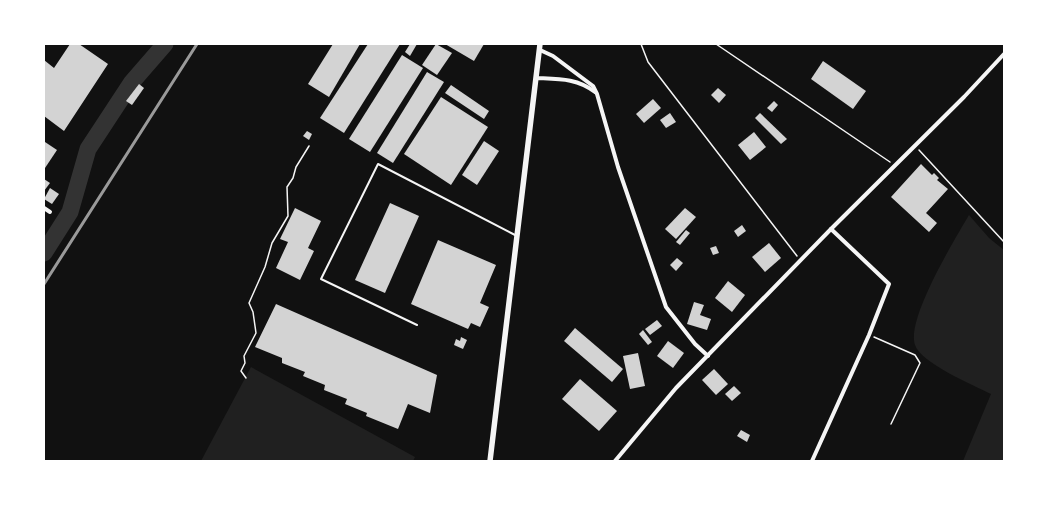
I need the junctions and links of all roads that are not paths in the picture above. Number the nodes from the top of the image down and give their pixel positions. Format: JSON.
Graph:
{"nodes":[{"id":1,"x":540,"y":47,"type":"edge"},
{"id":2,"x":1004,"y":54,"type":"edge"},
{"id":3,"x":536,"y":78,"type":"junction"},
{"id":4,"x":597,"y":94,"type":"junction"},
{"id":5,"x":44,"y":208,"type":"edge"},
{"id":6,"x":50,"y":212,"type":"dead end"},
{"id":7,"x":831,"y":229,"type":"junction"},
{"id":8,"x":517,"y":235,"type":"junction"},
{"id":9,"x":417,"y":325,"type":"dead end"},
{"id":10,"x":708,"y":356,"type":"junction"},
{"id":11,"x":620,"y":455,"type":"junction"},
{"id":12,"x":490,"y":461,"type":"edge"},
{"id":13,"x":615,"y":461,"type":"edge"},
{"id":14,"x":619,"y":461,"type":"edge"},
{"id":15,"x":812,"y":461,"type":"edge"}],
"edges":[{"from":1,"to":3,"type":"street"},
{"from":1,"to":4,"type":"street"},
{"from":2,"to":7,"type":"street"},
{"from":3,"to":4,"type":"street"},
{"from":3,"to":8,"type":"street"},
{"from":4,"to":10,"type":"street"},
{"from":5,"to":6,"type":"street"},
{"from":7,"to":10,"type":"street"},
{"from":7,"to":15,"type":"street"},
{"from":8,"to":9,"type":"lane"},
{"from":8,"to":12,"type":"street"},
{"from":10,"to":11,"type":"street"},
{"from":11,"to":13,"type":"street"},
{"from":11,"to":14,"type":"street"}]}
